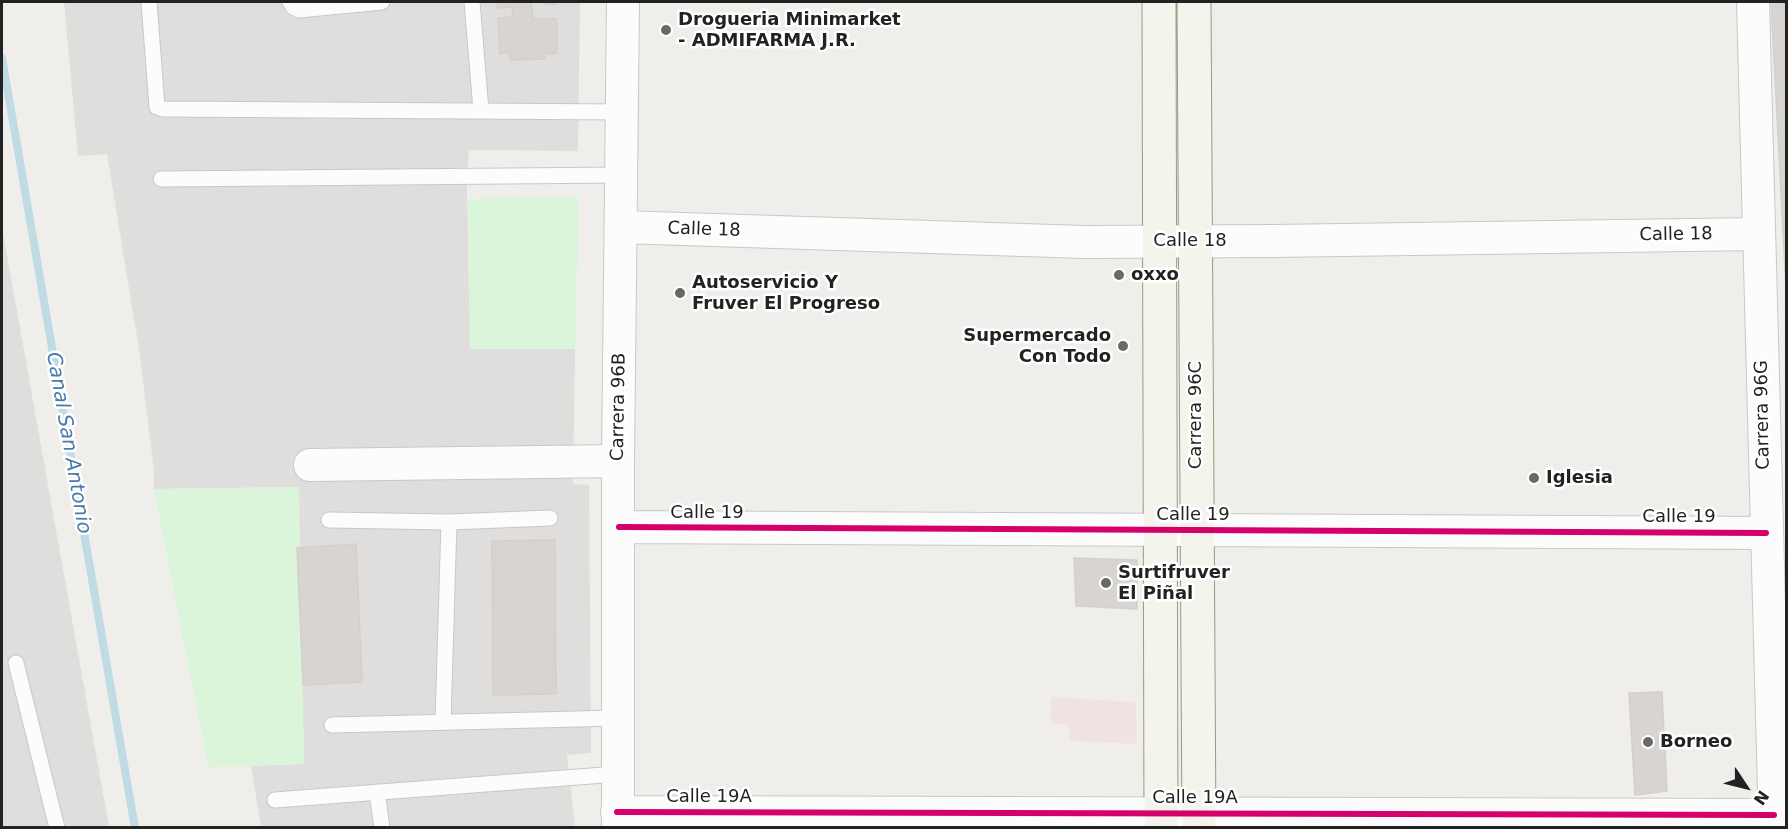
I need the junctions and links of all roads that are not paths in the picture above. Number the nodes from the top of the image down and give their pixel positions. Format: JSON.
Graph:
{"nodes":[{"id":1,"x":149,"y":2,"type":"edge"},
{"id":2,"x":290,"y":2,"type":"edge"},
{"id":3,"x":382,"y":2,"type":"edge"},
{"id":4,"x":472,"y":2,"type":"edge"},
{"id":5,"x":623,"y":2,"type":"edge"},
{"id":6,"x":1159,"y":2,"type":"edge"},
{"id":7,"x":1194,"y":2,"type":"edge"},
{"id":8,"x":1753,"y":2,"type":"edge"},
{"id":9,"x":481,"y":111,"type":"junction"},
{"id":10,"x":622,"y":111,"type":"junction"},
{"id":11,"x":622,"y":175,"type":"junction"},
{"id":12,"x":161,"y":180,"type":"dead end"},
{"id":13,"x":621,"y":227,"type":"junction"},
{"id":14,"x":1758,"y":234,"type":"junction"},
{"id":15,"x":1160,"y":241,"type":"junction"},
{"id":16,"x":1195,"y":241,"type":"junction"},
{"id":17,"x":618,"y":461,"type":"junction"},
{"id":18,"x":310,"y":465,"type":"dead end"},
{"id":19,"x":550,"y":518,"type":"dead end"},
{"id":20,"x":329,"y":520,"type":"dead end"},
{"id":21,"x":448,"y":522,"type":"junction"},
{"id":22,"x":619,"y":527,"type":"junction"},
{"id":23,"x":1160,"y":529,"type":"junction"},
{"id":24,"x":1197,"y":530,"type":"junction"},
{"id":25,"x":1766,"y":533,"type":"junction"},
{"id":26,"x":1777,"y":567,"type":"edge"},
{"id":27,"x":16,"y":663,"type":"dead end"},
{"id":28,"x":618,"y":718,"type":"junction"},
{"id":29,"x":443,"y":722,"type":"junction"},
{"id":30,"x":332,"y":725,"type":"dead end"},
{"id":31,"x":617,"y":774,"type":"junction"},
{"id":32,"x":377,"y":792,"type":"junction"},
{"id":33,"x":275,"y":800,"type":"dead end"},
{"id":34,"x":617,"y":820,"type":"edge"},
{"id":35,"x":1161,"y":820,"type":"edge"},
{"id":36,"x":1199,"y":820,"type":"edge"},
{"id":37,"x":1774,"y":821,"type":"edge"},
{"id":38,"x":57,"y":828,"type":"edge"},
{"id":39,"x":381,"y":828,"type":"edge"}],
"edges":[{"from":1,"to":9,"type":"lane"},
{"from":2,"to":3,"type":"lane"},
{"from":4,"to":9,"type":"lane"},
{"from":5,"to":10,"type":"street","name":"Carrera 96B"},
{"from":6,"to":15,"type":"street","name":"Carrera 96C"},
{"from":7,"to":16,"type":"street","name":"Carrera 96C"},
{"from":8,"to":14,"type":"street","name":"Carrera 96G"},
{"from":9,"to":10,"type":"lane"},
{"from":10,"to":11,"type":"street","name":"Carrera 96B"},
{"from":11,"to":12,"type":"lane"},
{"from":11,"to":13,"type":"street","name":"Carrera 96B"},
{"from":13,"to":15,"type":"street","name":"Calle 18"},
{"from":13,"to":17,"type":"street","name":"Carrera 96B"},
{"from":14,"to":16,"type":"street","name":"Calle 18"},
{"from":14,"to":25,"type":"street","name":"Carrera 96G"},
{"from":15,"to":16,"type":"street","name":"Calle 18"},
{"from":15,"to":23,"type":"street","name":"Carrera 96C"},
{"from":16,"to":24,"type":"street","name":"Carrera 96C"},
{"from":17,"to":18,"type":"street"},
{"from":17,"to":22,"type":"street","name":"Carrera 96B"},
{"from":19,"to":21,"type":"lane"},
{"from":20,"to":21,"type":"lane"},
{"from":21,"to":29,"type":"lane"},
{"from":22,"to":23,"type":"street","name":"Calle 19"},
{"from":22,"to":28,"type":"street","name":"Carrera 96B"},
{"from":23,"to":24,"type":"street","name":"Calle 19"},
{"from":23,"to":35,"type":"street","name":"Carrera 96C"},
{"from":24,"to":25,"type":"street","name":"Calle 19"},
{"from":24,"to":36,"type":"street","name":"Carrera 96C"},
{"from":25,"to":26,"type":"street","name":"Carrera 96G"},
{"from":26,"to":37,"type":"street","name":"Carrera 96G"},
{"from":27,"to":38,"type":"lane"},
{"from":28,"to":29,"type":"lane"},
{"from":28,"to":31,"type":"street","name":"Carrera 96B"},
{"from":29,"to":30,"type":"lane"},
{"from":31,"to":32,"type":"lane"},
{"from":31,"to":34,"type":"street","name":"Carrera 96B"},
{"from":32,"to":33,"type":"lane"},
{"from":32,"to":39,"type":"lane"},
{"from":34,"to":35,"type":"street","name":"Calle 19A"},
{"from":35,"to":36,"type":"street","name":"Calle 19A"},
{"from":36,"to":37,"type":"street","name":"Calle 19A"}]}
